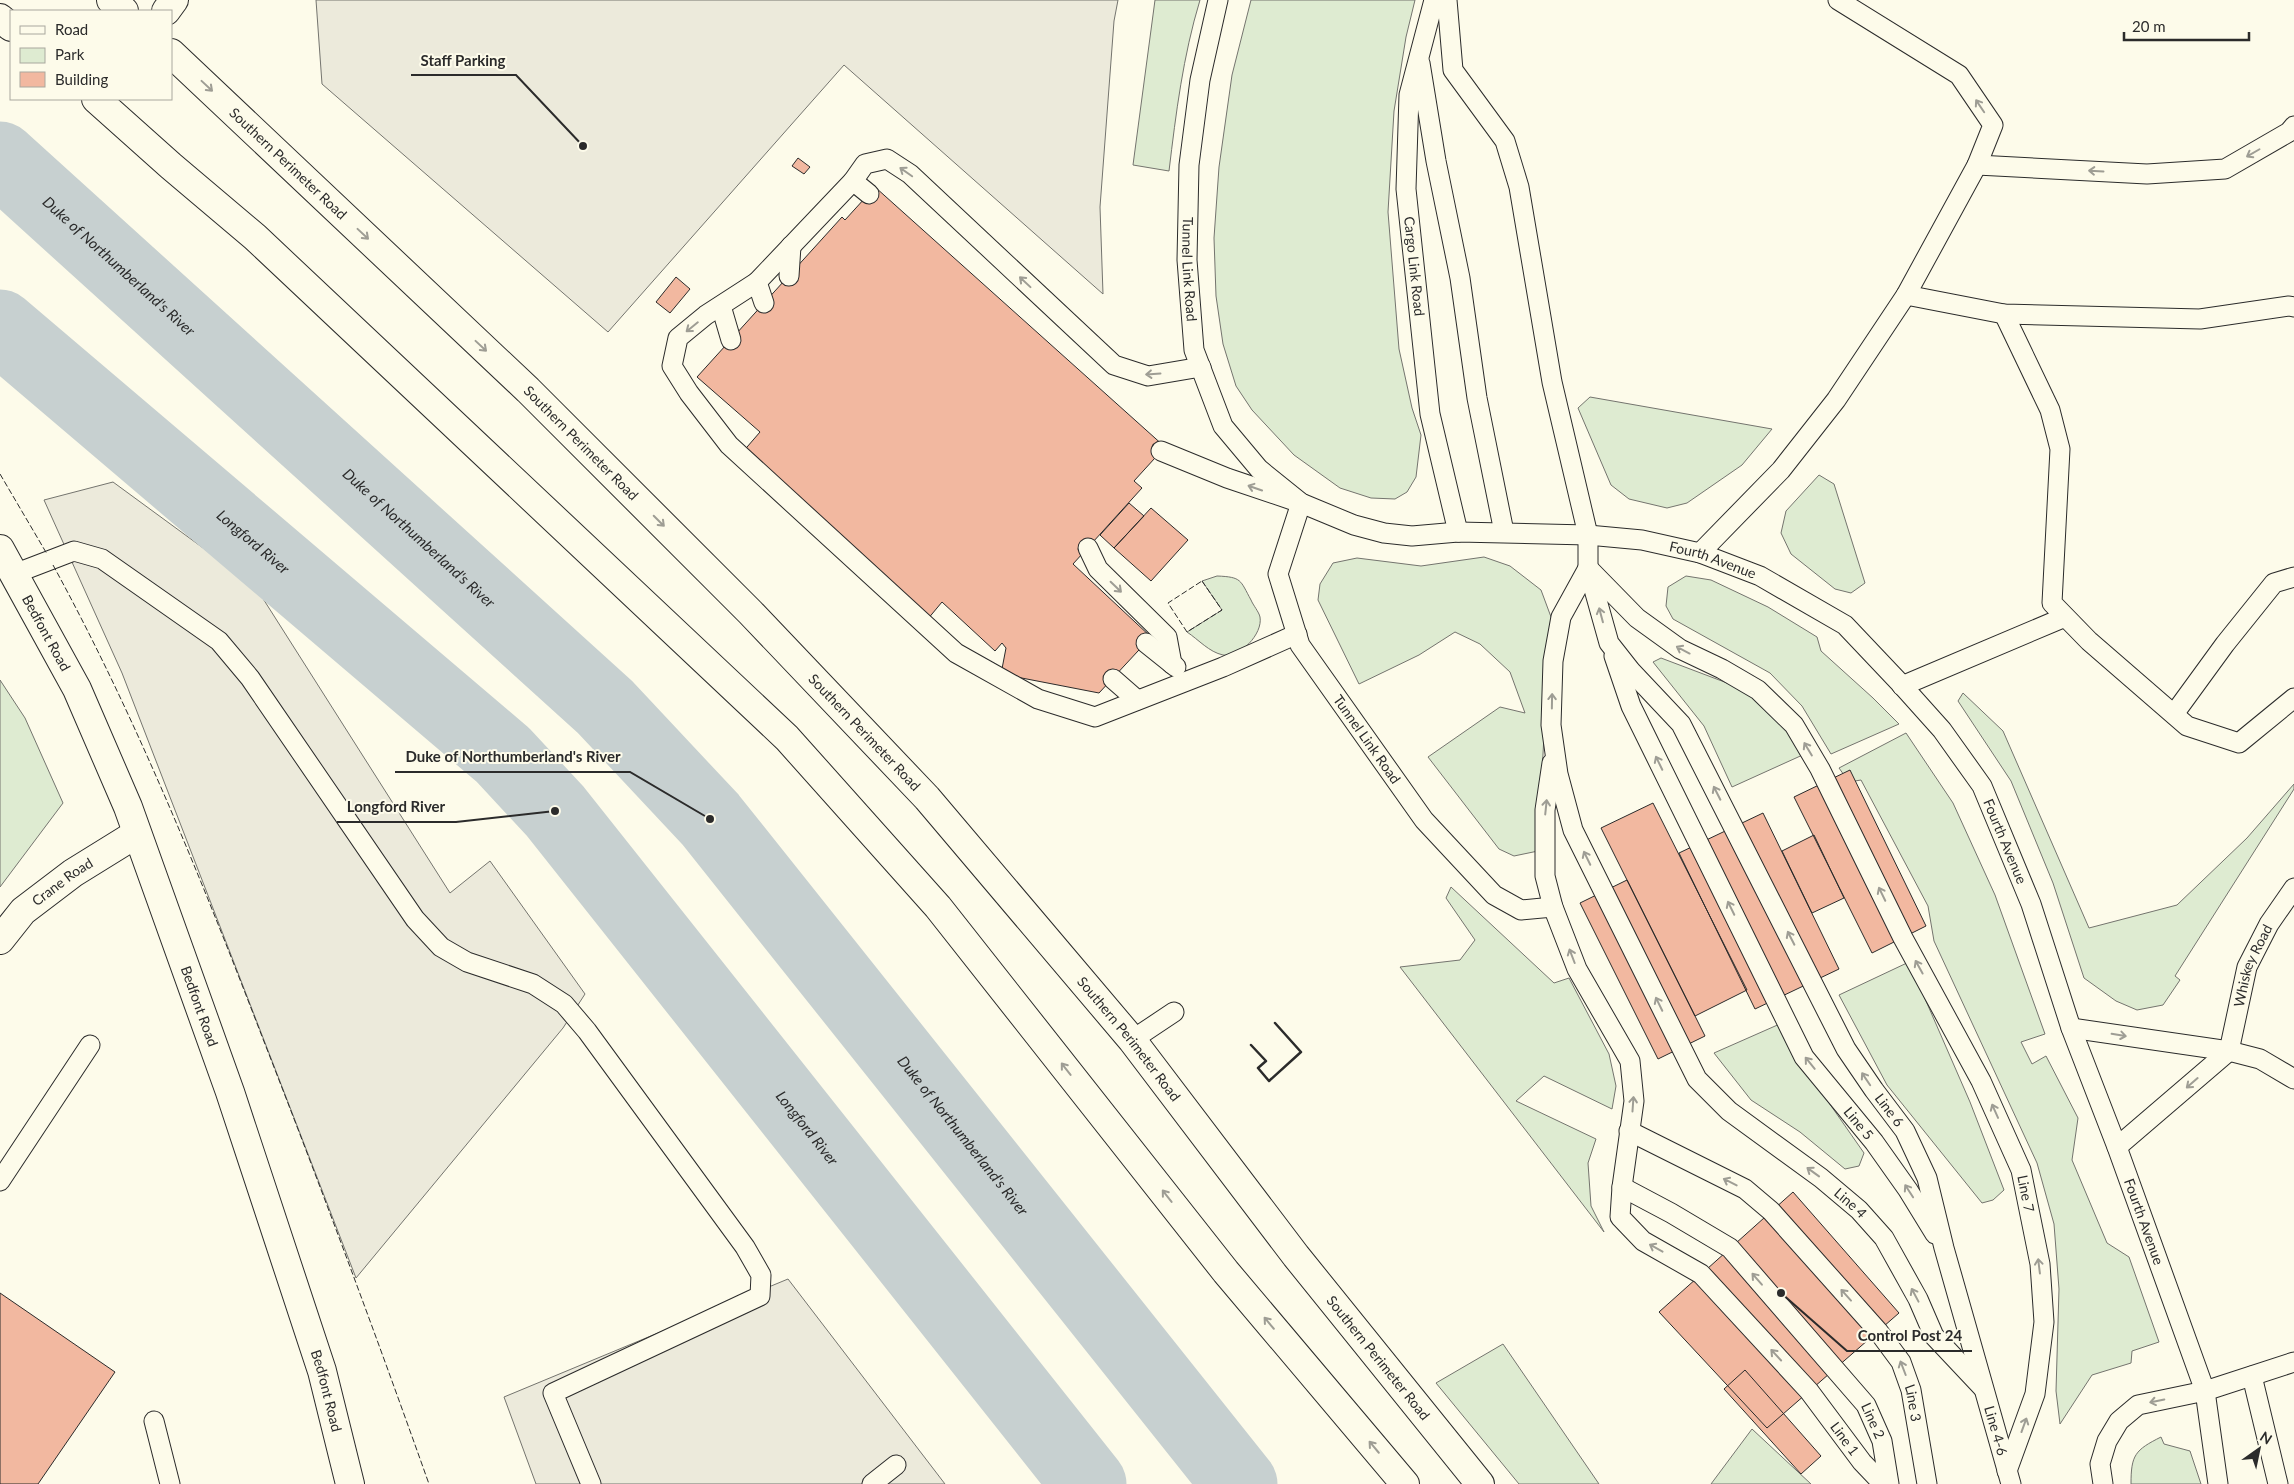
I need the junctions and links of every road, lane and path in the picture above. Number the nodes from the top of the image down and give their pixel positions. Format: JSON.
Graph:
{"nodes":[{"id":1,"x":111,"y":0,"type":"edge"},
{"id":2,"x":1218,"y":0,"type":"edge"},
{"id":3,"x":1434,"y":0,"type":"edge"},
{"id":4,"x":1447,"y":0,"type":"edge"},
{"id":5,"x":1838,"y":0,"type":"edge"},
{"id":6,"x":123,"y":10,"type":"edge"},
{"id":7,"x":0,"y":18,"type":"edge"},
{"id":8,"x":10,"y":26,"type":"edge"},
{"id":9,"x":172,"y":54,"type":"edge"},
{"id":10,"x":1419,"y":57,"type":"junction"},
{"id":11,"x":99,"y":100,"type":"edge"},
{"id":12,"x":2294,"y":126,"type":"edge"},
{"id":13,"x":1977,"y":165,"type":"junction"},
{"id":14,"x":853,"y":181,"type":"junction"},
{"id":15,"x":869,"y":194,"type":"dead end"},
{"id":16,"x":791,"y":246,"type":"junction"},
{"id":17,"x":789,"y":276,"type":"dead end"},
{"id":18,"x":757,"y":282,"type":"junction"},
{"id":19,"x":1906,"y":295,"type":"junction"},
{"id":20,"x":764,"y":303,"type":"dead end"},
{"id":21,"x":721,"y":306,"type":"junction"},
{"id":22,"x":2294,"y":307,"type":"edge"},
{"id":23,"x":2004,"y":314,"type":"junction"},
{"id":24,"x":731,"y":340,"type":"dead end"},
{"id":25,"x":1201,"y":367,"type":"junction"},
{"id":26,"x":1161,"y":451,"type":"dead end"},
{"id":27,"x":1301,"y":504,"type":"junction"},
{"id":28,"x":1458,"y":532,"type":"junction"},
{"id":29,"x":1504,"y":532,"type":"junction"},
{"id":30,"x":1588,"y":535,"type":"junction"},
{"id":31,"x":1088,"y":548,"type":"dead end"},
{"id":32,"x":0,"y":549,"type":"edge"},
{"id":33,"x":1700,"y":552,"type":"junction"},
{"id":34,"x":1588,"y":568,"type":"junction"},
{"id":35,"x":14,"y":574,"type":"junction"},
{"id":36,"x":2294,"y":577,"type":"edge"},
{"id":37,"x":2065,"y":617,"type":"junction"},
{"id":38,"x":1297,"y":634,"type":"junction"},
{"id":39,"x":1146,"y":643,"type":"dead end"},
{"id":40,"x":1609,"y":643,"type":"junction"},
{"id":41,"x":1172,"y":664,"type":"junction"},
{"id":42,"x":1113,"y":679,"type":"dead end"},
{"id":43,"x":1191,"y":679,"type":"junction"},
{"id":44,"x":1902,"y":686,"type":"junction"},
{"id":45,"x":2294,"y":698,"type":"edge"},
{"id":46,"x":1137,"y":700,"type":"junction"},
{"id":47,"x":2174,"y":714,"type":"junction"},
{"id":48,"x":1555,"y":750,"type":"junction"},
{"id":49,"x":136,"y":834,"type":"junction"},
{"id":50,"x":2294,"y":888,"type":"edge"},
{"id":51,"x":1553,"y":907,"type":"junction"},
{"id":52,"x":0,"y":940,"type":"edge"},
{"id":53,"x":1174,"y":1012,"type":"dead end"},
{"id":54,"x":2071,"y":1028,"type":"junction"},
{"id":55,"x":1132,"y":1040,"type":"junction"},
{"id":56,"x":90,"y":1045,"type":"dead end"},
{"id":57,"x":2229,"y":1051,"type":"junction"},
{"id":58,"x":2294,"y":1079,"type":"edge"},
{"id":59,"x":1629,"y":1131,"type":"junction"},
{"id":60,"x":2117,"y":1147,"type":"junction"},
{"id":61,"x":0,"y":1181,"type":"edge"},
{"id":62,"x":1622,"y":1187,"type":"junction"},
{"id":63,"x":1944,"y":1248,"type":"junction"},
{"id":64,"x":2294,"y":1362,"type":"edge"},
{"id":65,"x":2252,"y":1376,"type":"junction"},
{"id":66,"x":1985,"y":1390,"type":"junction"},
{"id":67,"x":2204,"y":1391,"type":"junction"},
{"id":68,"x":154,"y":1421,"type":"dead end"},
{"id":69,"x":896,"y":1465,"type":"dead end"},
{"id":70,"x":2009,"y":1478,"type":"edge"},
{"id":71,"x":170,"y":1484,"type":"edge"},
{"id":72,"x":350,"y":1484,"type":"edge"},
{"id":73,"x":591,"y":1484,"type":"edge"},
{"id":74,"x":872,"y":1484,"type":"edge"},
{"id":75,"x":1405,"y":1484,"type":"edge"},
{"id":76,"x":1480,"y":1484,"type":"edge"},
{"id":77,"x":1884,"y":1484,"type":"edge"},
{"id":78,"x":1889,"y":1484,"type":"edge"},
{"id":79,"x":1927,"y":1484,"type":"edge"},
{"id":80,"x":2103,"y":1484,"type":"edge"},
{"id":81,"x":2218,"y":1484,"type":"edge"},
{"id":82,"x":2278,"y":1484,"type":"edge"}],
"edges":[{"from":1,"to":6,"type":"street"},
{"from":2,"to":25,"type":"lane","name":"Tunnel Link Road"},
{"from":3,"to":10,"type":"lane","name":"Cargo Link Road"},
{"from":4,"to":30,"type":"lane"},
{"from":13,"to":5,"type":"lane","one_way":true},
{"from":7,"to":8,"type":"street"},
{"from":9,"to":55,"type":"street","name":"Southern Perimeter Road","one_way":true},
{"from":10,"to":28,"type":"lane","name":"Cargo Link Road"},
{"from":10,"to":29,"type":"lane"},
{"from":75,"to":11,"type":"street","one_way":true},
{"from":12,"to":13,"type":"lane","one_way":true},
{"from":13,"to":19,"type":"lane"},
{"from":14,"to":15,"type":"lane"},
{"from":14,"to":16,"type":"lane"},
{"from":25,"to":14,"type":"lane","one_way":true},
{"from":16,"to":17,"type":"lane"},
{"from":16,"to":18,"type":"lane"},
{"from":18,"to":20,"type":"lane"},
{"from":18,"to":21,"type":"lane"},
{"from":19,"to":23,"type":"lane"},
{"from":19,"to":33,"type":"lane"},
{"from":21,"to":24,"type":"lane"},
{"from":21,"to":46,"type":"lane","one_way":true},
{"from":22,"to":23,"type":"lane"},
{"from":23,"to":37,"type":"lane"},
{"from":25,"to":27,"type":"lane","name":"Tunnel Link Road"},
{"from":27,"to":26,"type":"lane","one_way":true},
{"from":27,"to":28,"type":"lane","name":"Tunnel Link Road"},
{"from":27,"to":38,"type":"lane","name":"Tunnel Link Road"},
{"from":28,"to":29,"type":"lane","name":"Fourth Avenue"},
{"from":29,"to":30,"type":"lane","name":"Fourth Avenue"},
{"from":30,"to":33,"type":"lane","name":"Fourth Avenue"},
{"from":30,"to":34,"type":"lane"},
{"from":31,"to":41,"type":"lane","one_way":true},
{"from":32,"to":35,"type":"street","name":"Bedfont Road"},
{"from":33,"to":44,"type":"lane","name":"Fourth Avenue"},
{"from":40,"to":34,"type":"lane","name":"Line 5","one_way":true},
{"from":48,"to":34,"type":"lane","name":"Line 4","one_way":true},
{"from":70,"to":34,"type":"lane","name":"Line 7","one_way":true},
{"from":35,"to":49,"type":"street","name":"Bedfont Road"},
{"from":35,"to":73,"type":"lane"},
{"from":36,"to":47,"type":"lane"},
{"from":37,"to":44,"type":"lane"},
{"from":37,"to":47,"type":"lane"},
{"from":38,"to":43,"type":"lane"},
{"from":38,"to":51,"type":"lane","name":"Tunnel Link Road"},
{"from":39,"to":41,"type":"lane"},
{"from":63,"to":40,"type":"lane","name":"Line 5","one_way":true},
{"from":63,"to":40,"type":"lane","name":"Line 6","one_way":true},
{"from":41,"to":43,"type":"lane"},
{"from":42,"to":46,"type":"lane"},
{"from":43,"to":46,"type":"lane"},
{"from":44,"to":54,"type":"lane","name":"Fourth Avenue"},
{"from":45,"to":47,"type":"lane"},
{"from":51,"to":48,"type":"lane","name":"Line 1","one_way":true},
{"from":66,"to":48,"type":"lane","name":"Line 4","one_way":true},
{"from":49,"to":52,"type":"street","name":"Crane Road"},
{"from":49,"to":72,"type":"street","name":"Bedfont Road"},
{"from":50,"to":57,"type":"lane","name":"Whiskey Road"},
{"from":59,"to":51,"type":"lane","name":"Line 1","one_way":true},
{"from":53,"to":55,"type":"lane"},
{"from":54,"to":57,"type":"lane","one_way":true},
{"from":54,"to":60,"type":"lane","name":"Fourth Avenue"},
{"from":55,"to":76,"type":"street","name":"Southern Perimeter Road"},
{"from":56,"to":61,"type":"lane"},
{"from":57,"to":58,"type":"lane"},
{"from":57,"to":60,"type":"lane","one_way":true},
{"from":59,"to":62,"type":"lane","name":"Line 1"},
{"from":79,"to":59,"type":"lane","name":"Line 3","one_way":true},
{"from":60,"to":67,"type":"lane","name":"Fourth Avenue"},
{"from":77,"to":62,"type":"lane","name":"Line 1","one_way":true},
{"from":78,"to":62,"type":"lane","name":"Line 2","one_way":true},
{"from":63,"to":66,"type":"lane","name":"Line 4-6"},
{"from":64,"to":65,"type":"lane"},
{"from":65,"to":67,"type":"lane"},
{"from":65,"to":82,"type":"lane"},
{"from":66,"to":70,"type":"lane","name":"Line 4-6"},
{"from":67,"to":80,"type":"lane","one_way":true},
{"from":67,"to":81,"type":"lane","name":"Fourth Avenue"},
{"from":68,"to":71,"type":"lane"},
{"from":69,"to":74,"type":"lane"}]}
